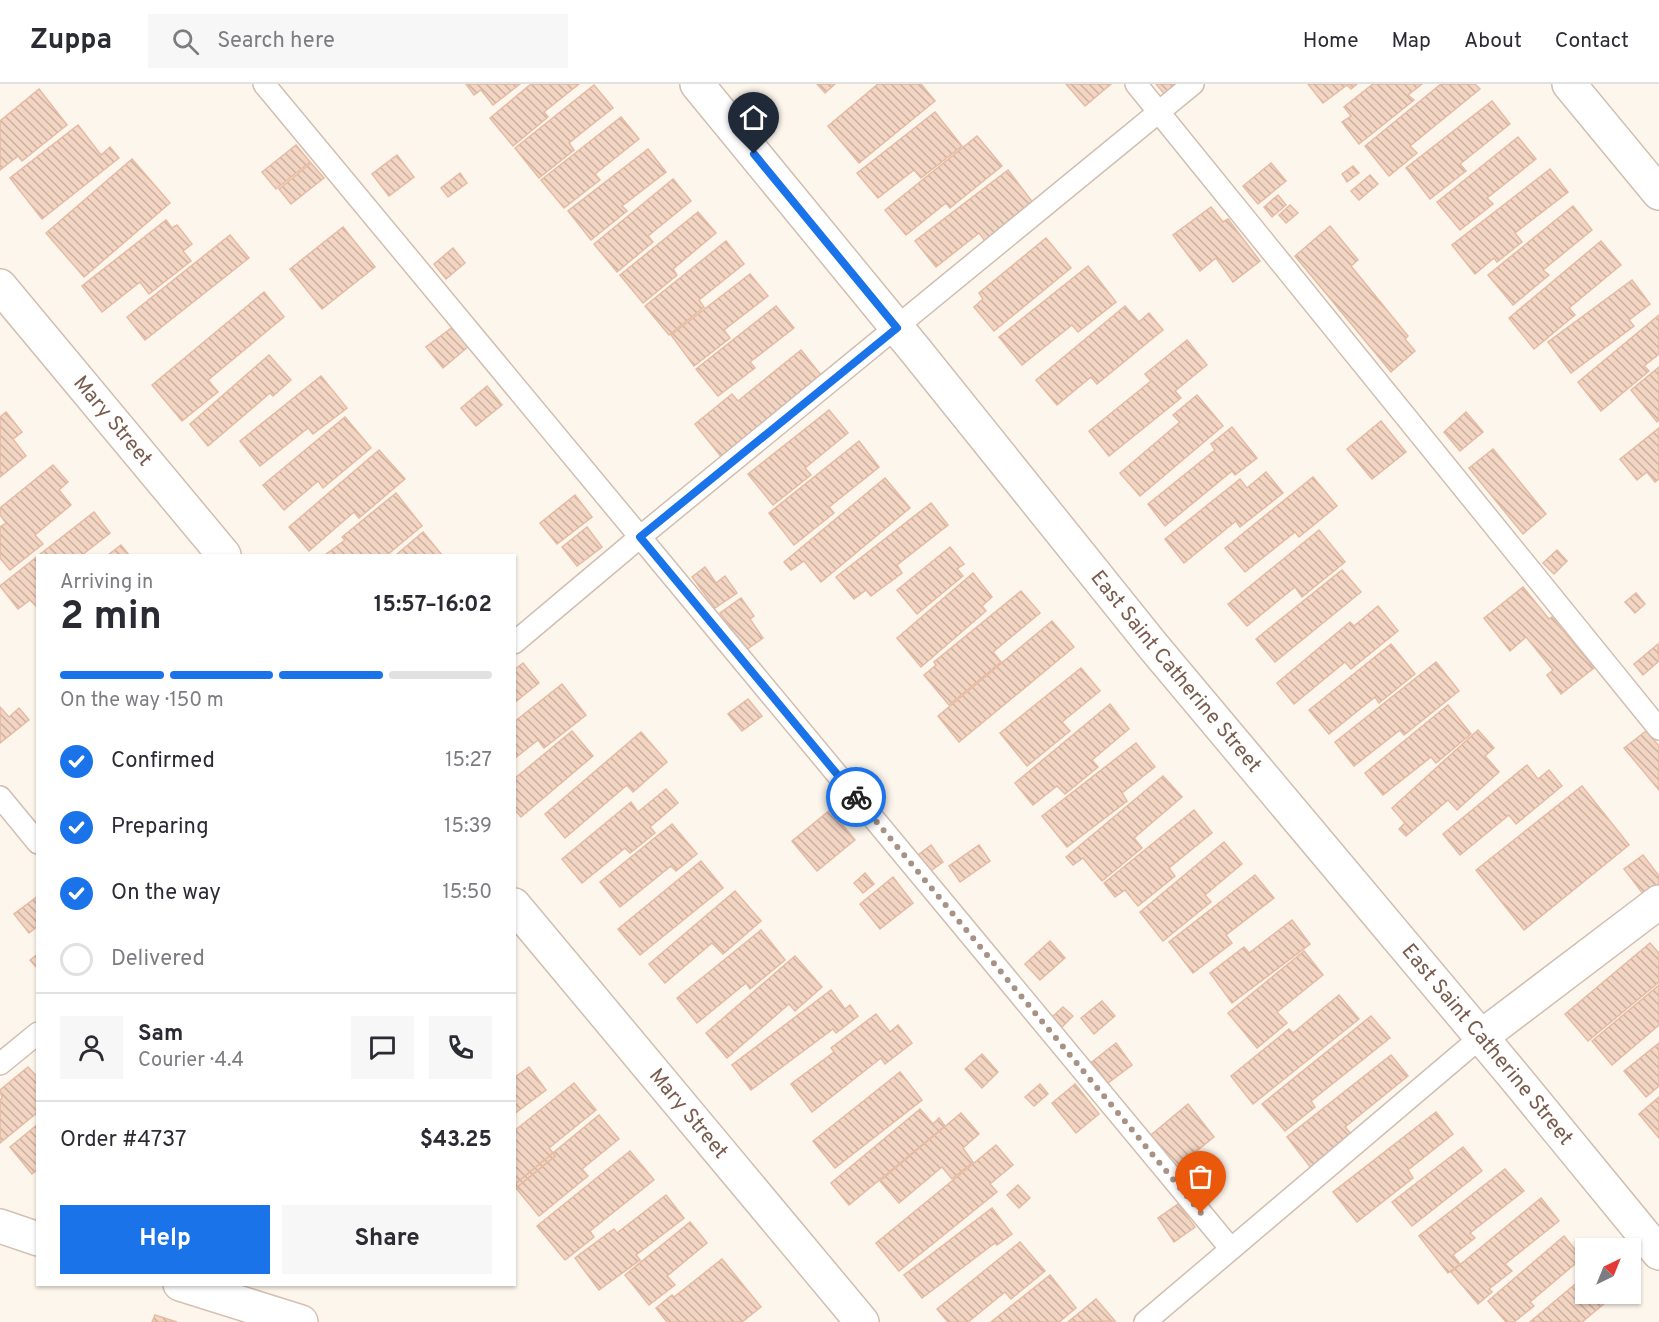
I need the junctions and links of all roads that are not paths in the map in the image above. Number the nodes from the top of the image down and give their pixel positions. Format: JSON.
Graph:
{"nodes":[{"id":1,"x":264,"y":84,"type":"edge"},
{"id":2,"x":697,"y":84,"type":"edge"},
{"id":3,"x":1136,"y":84,"type":"edge"},
{"id":4,"x":1193,"y":84,"type":"edge"},
{"id":5,"x":1569,"y":84,"type":"edge"},
{"id":6,"x":1159,"y":112,"type":"junction"},
{"id":7,"x":1659,"y":193,"type":"edge"},
{"id":8,"x":0,"y":286,"type":"edge"},
{"id":9,"x":897,"y":328,"type":"junction"},
{"id":10,"x":640,"y":537,"type":"junction"},
{"id":11,"x":223,"y":554,"type":"edge"},
{"id":12,"x":516,"y":641,"type":"edge"},
{"id":13,"x":1659,"y":729,"type":"edge"},
{"id":14,"x":0,"y":797,"type":"edge"},
{"id":15,"x":36,"y":841,"type":"edge"},
{"id":16,"x":1659,"y":902,"type":"edge"},
{"id":17,"x":516,"y":907,"type":"edge"},
{"id":18,"x":36,"y":1035,"type":"edge"},
{"id":19,"x":1481,"y":1037,"type":"junction"},
{"id":20,"x":0,"y":1065,"type":"edge"},
{"id":21,"x":0,"y":1226,"type":"edge"},
{"id":22,"x":36,"y":1238,"type":"edge"},
{"id":23,"x":1231,"y":1249,"type":"junction"},
{"id":24,"x":1659,"y":1253,"type":"edge"},
{"id":25,"x":186,"y":1286,"type":"edge"},
{"id":26,"x":301,"y":1322,"type":"edge"},
{"id":27,"x":862,"y":1322,"type":"edge"},
{"id":28,"x":1146,"y":1322,"type":"edge"}],
"edges":[{"from":1,"to":10,"type":"lane"},
{"from":2,"to":9,"type":"street","name":"East Saint Catherine Street"},
{"from":3,"to":6,"type":"lane"},
{"from":4,"to":6,"type":"lane"},
{"from":5,"to":7,"type":"street"},
{"from":6,"to":9,"type":"lane"},
{"from":6,"to":13,"type":"lane"},
{"from":8,"to":11,"type":"street","name":"Mary Street"},
{"from":9,"to":10,"type":"lane"},
{"from":9,"to":19,"type":"street","name":"East Saint Catherine Street"},
{"from":10,"to":12,"type":"lane"},
{"from":10,"to":23,"type":"lane"},
{"from":14,"to":15,"type":"lane"},
{"from":16,"to":19,"type":"street"},
{"from":17,"to":27,"type":"street","name":"Mary Street"},
{"from":18,"to":20,"type":"lane"},
{"from":19,"to":23,"type":"lane"},
{"from":19,"to":24,"type":"street","name":"East Saint Catherine Street"},
{"from":21,"to":22,"type":"street"},
{"from":23,"to":28,"type":"lane"},
{"from":25,"to":26,"type":"street"}]}
